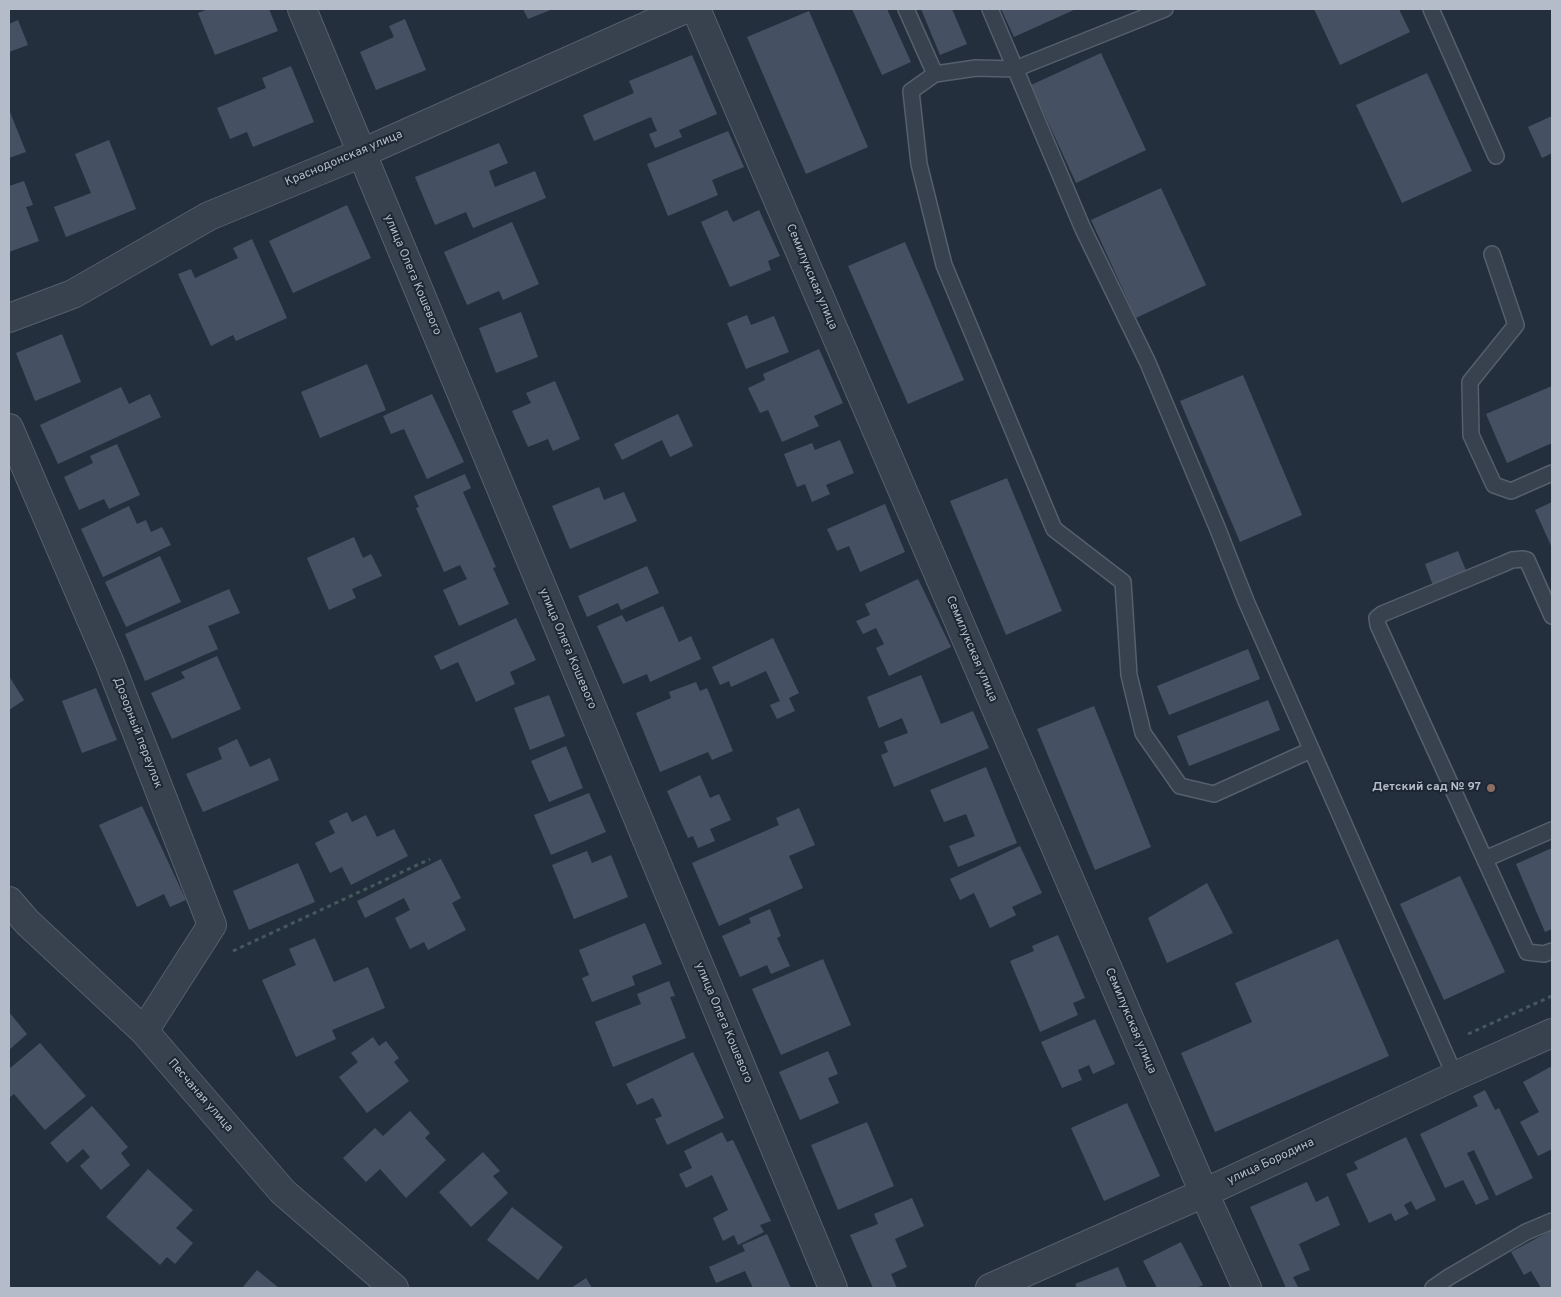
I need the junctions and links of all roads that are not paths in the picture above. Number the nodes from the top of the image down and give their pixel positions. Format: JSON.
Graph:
{"nodes":[{"id":1,"x":302,"y":9,"type":"edge"},
{"id":2,"x":685,"y":9,"type":"edge"},
{"id":3,"x":696,"y":9,"type":"edge"},
{"id":4,"x":906,"y":9,"type":"edge"},
{"id":5,"x":990,"y":9,"type":"edge"},
{"id":6,"x":1166,"y":9,"type":"edge"},
{"id":7,"x":1431,"y":9,"type":"edge"},
{"id":8,"x":1015,"y":69,"type":"junction"},
{"id":9,"x":935,"y":74,"type":"junction"},
{"id":10,"x":362,"y":153,"type":"junction"},
{"id":11,"x":1496,"y":156,"type":"dead end"},
{"id":12,"x":1492,"y":254,"type":"dead end"},
{"id":13,"x":9,"y":318,"type":"edge"},
{"id":14,"x":9,"y":428,"type":"edge"},
{"id":15,"x":1552,"y":473,"type":"edge"},
{"id":16,"x":1552,"y":616,"type":"edge"},
{"id":17,"x":1311,"y":750,"type":"junction"},
{"id":18,"x":1552,"y":830,"type":"edge"},
{"id":19,"x":1485,"y":858,"type":"junction"},
{"id":20,"x":9,"y":901,"type":"edge"},
{"id":21,"x":1552,"y":951,"type":"edge"},
{"id":22,"x":144,"y":1030,"type":"junction"},
{"id":23,"x":1552,"y":1033,"type":"edge"},
{"id":24,"x":1455,"y":1076,"type":"junction"},
{"id":25,"x":1204,"y":1193,"type":"junction"},
{"id":26,"x":1552,"y":1221,"type":"edge"},
{"id":27,"x":394,"y":1288,"type":"edge"},
{"id":28,"x":833,"y":1288,"type":"edge"},
{"id":29,"x":990,"y":1288,"type":"edge"},
{"id":30,"x":1247,"y":1288,"type":"edge"},
{"id":31,"x":1434,"y":1288,"type":"edge"}],
"edges":[{"from":1,"to":10,"type":"street","name":"улица Олега Кошевого"},
{"from":2,"to":10,"type":"street","name":"Краснодонская улица"},
{"from":3,"to":25,"type":"street","name":"Семилукская улица"},
{"from":4,"to":9,"type":"lane"},
{"from":5,"to":8,"type":"lane"},
{"from":6,"to":8,"type":"lane"},
{"from":7,"to":11,"type":"lane"},
{"from":8,"to":9,"type":"lane"},
{"from":8,"to":17,"type":"lane"},
{"from":9,"to":17,"type":"lane"},
{"from":10,"to":13,"type":"street","name":"Краснодонская улица"},
{"from":10,"to":28,"type":"street","name":"улица Олега Кошевого"},
{"from":12,"to":15,"type":"lane"},
{"from":14,"to":22,"type":"street","name":"Дозорный переулок"},
{"from":16,"to":19,"type":"lane"},
{"from":17,"to":24,"type":"lane"},
{"from":18,"to":19,"type":"lane"},
{"from":19,"to":21,"type":"lane"},
{"from":20,"to":22,"type":"street","name":"Песчаная улица"},
{"from":22,"to":27,"type":"street","name":"Песчаная улица"},
{"from":23,"to":24,"type":"street","name":"улица Бородина"},
{"from":24,"to":25,"type":"street","name":"улица Бородина"},
{"from":25,"to":29,"type":"street","name":"улица Бородина"},
{"from":25,"to":30,"type":"street","name":"Семилукская улица"},
{"from":26,"to":31,"type":"lane"}]}
